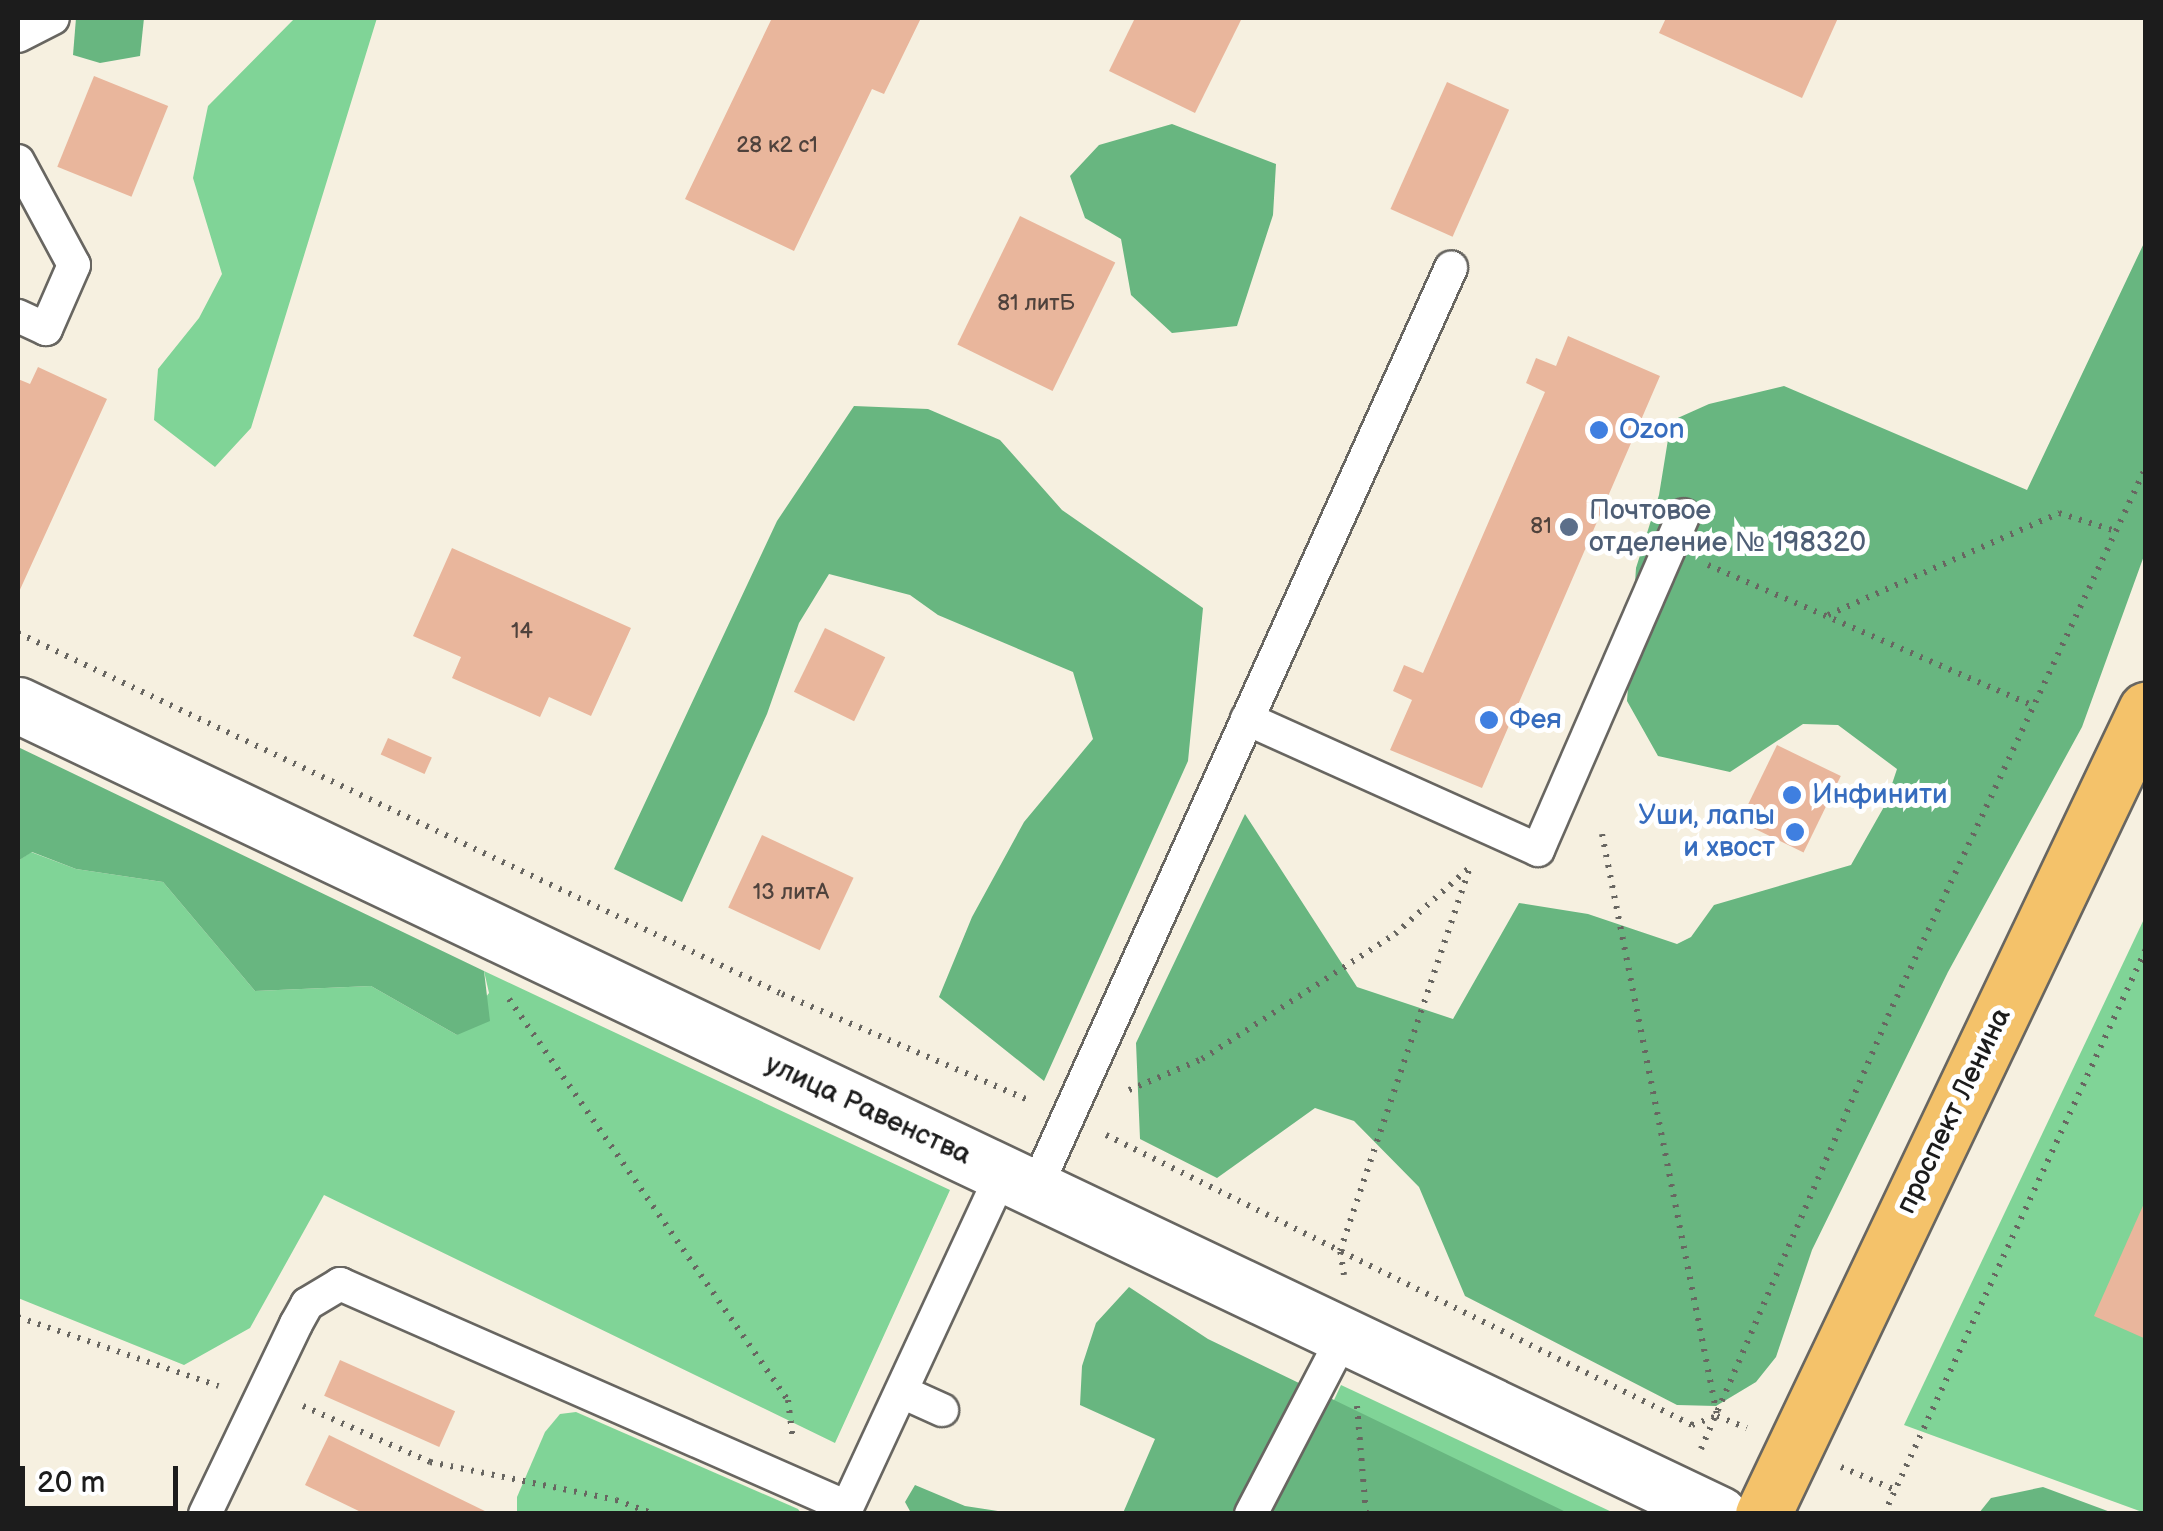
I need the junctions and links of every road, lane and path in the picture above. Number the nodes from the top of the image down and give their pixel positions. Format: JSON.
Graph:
{"nodes":[{"id":1,"x":53,"y":18,"type":"edge"},
{"id":2,"x":18,"y":36,"type":"edge"},
{"id":3,"x":18,"y":160,"type":"edge"},
{"id":4,"x":1451,"y":268,"type":"dead end"},
{"id":5,"x":18,"y":316,"type":"edge"},
{"id":6,"x":2146,"y":466,"type":"edge"},
{"id":7,"x":1684,"y":515,"type":"dead end"},
{"id":8,"x":2116,"y":530,"type":"junction"},
{"id":9,"x":1670,"y":548,"type":"junction"},
{"id":10,"x":1827,"y":616,"type":"junction"},
{"id":11,"x":18,"y":633,"type":"edge"},
{"id":12,"x":18,"y":705,"type":"edge"},
{"id":13,"x":2034,"y":706,"type":"junction"},
{"id":14,"x":2146,"y":710,"type":"edge"},
{"id":15,"x":1247,"y":719,"type":"junction"},
{"id":16,"x":1485,"y":826,"type":"junction"},
{"id":17,"x":1602,"y":834,"type":"dead end"},
{"id":18,"x":1471,"y":866,"type":"junction"},
{"id":19,"x":2146,"y":949,"type":"edge"},
{"id":20,"x":504,"y":992,"type":"dead end"},
{"id":21,"x":1068,"y":1117,"type":"junction"},
{"id":22,"x":1019,"y":1181,"type":"junction"},
{"id":23,"x":1340,"y":1251,"type":"junction"},
{"id":24,"x":18,"y":1317,"type":"edge"},
{"id":25,"x":1351,"y":1338,"type":"junction"},
{"id":26,"x":262,"y":1392,"type":"junction"},
{"id":27,"x":902,"y":1392,"type":"junction"},
{"id":28,"x":942,"y":1410,"type":"dead end"},
{"id":29,"x":1717,"y":1416,"type":"junction"},
{"id":30,"x":798,"y":1484,"type":"junction"},
{"id":31,"x":1699,"y":1504,"type":"edge"},
{"id":32,"x":845,"y":1510,"type":"edge"},
{"id":33,"x":205,"y":1514,"type":"edge"},
{"id":34,"x":654,"y":1514,"type":"edge"},
{"id":35,"x":1251,"y":1514,"type":"edge"},
{"id":36,"x":1366,"y":1514,"type":"edge"},
{"id":37,"x":1764,"y":1514,"type":"edge"},
{"id":38,"x":1884,"y":1514,"type":"edge"}],
"edges":[{"from":1,"to":2,"type":"lane"},
{"from":3,"to":5,"type":"lane"},
{"from":4,"to":15,"type":"lane"},
{"from":6,"to":8,"type":"path"},
{"from":7,"to":9,"type":"lane"},
{"from":8,"to":10,"type":"path"},
{"from":8,"to":13,"type":"path"},
{"from":9,"to":10,"type":"path"},
{"from":9,"to":16,"type":"lane"},
{"from":10,"to":13,"type":"path"},
{"from":11,"to":21,"type":"path"},
{"from":12,"to":22,"type":"street","name":"улица Равенства"},
{"from":13,"to":29,"type":"path"},
{"from":14,"to":37,"type":"main road","name":"проспект Ленина"},
{"from":15,"to":16,"type":"lane"},
{"from":15,"to":21,"type":"lane"},
{"from":16,"to":18,"type":"path"},
{"from":17,"to":29,"type":"path"},
{"from":18,"to":21,"type":"path"},
{"from":18,"to":23,"type":"path"},
{"from":19,"to":38,"type":"path"},
{"from":20,"to":30,"type":"path"},
{"from":21,"to":22,"type":"lane"},
{"from":21,"to":23,"type":"path"},
{"from":22,"to":25,"type":"street","name":"улица Равенства"},
{"from":22,"to":27,"type":"lane"},
{"from":23,"to":25,"type":"path"},
{"from":23,"to":29,"type":"path"},
{"from":24,"to":26,"type":"path"},
{"from":25,"to":31,"type":"street","name":"улица Равенства"},
{"from":25,"to":35,"type":"lane"},
{"from":25,"to":36,"type":"path"},
{"from":26,"to":30,"type":"lane"},
{"from":26,"to":33,"type":"lane"},
{"from":26,"to":34,"type":"path"},
{"from":27,"to":28,"type":"lane"},
{"from":27,"to":32,"type":"lane"},
{"from":29,"to":31,"type":"path"},
{"from":30,"to":32,"type":"lane"}]}
